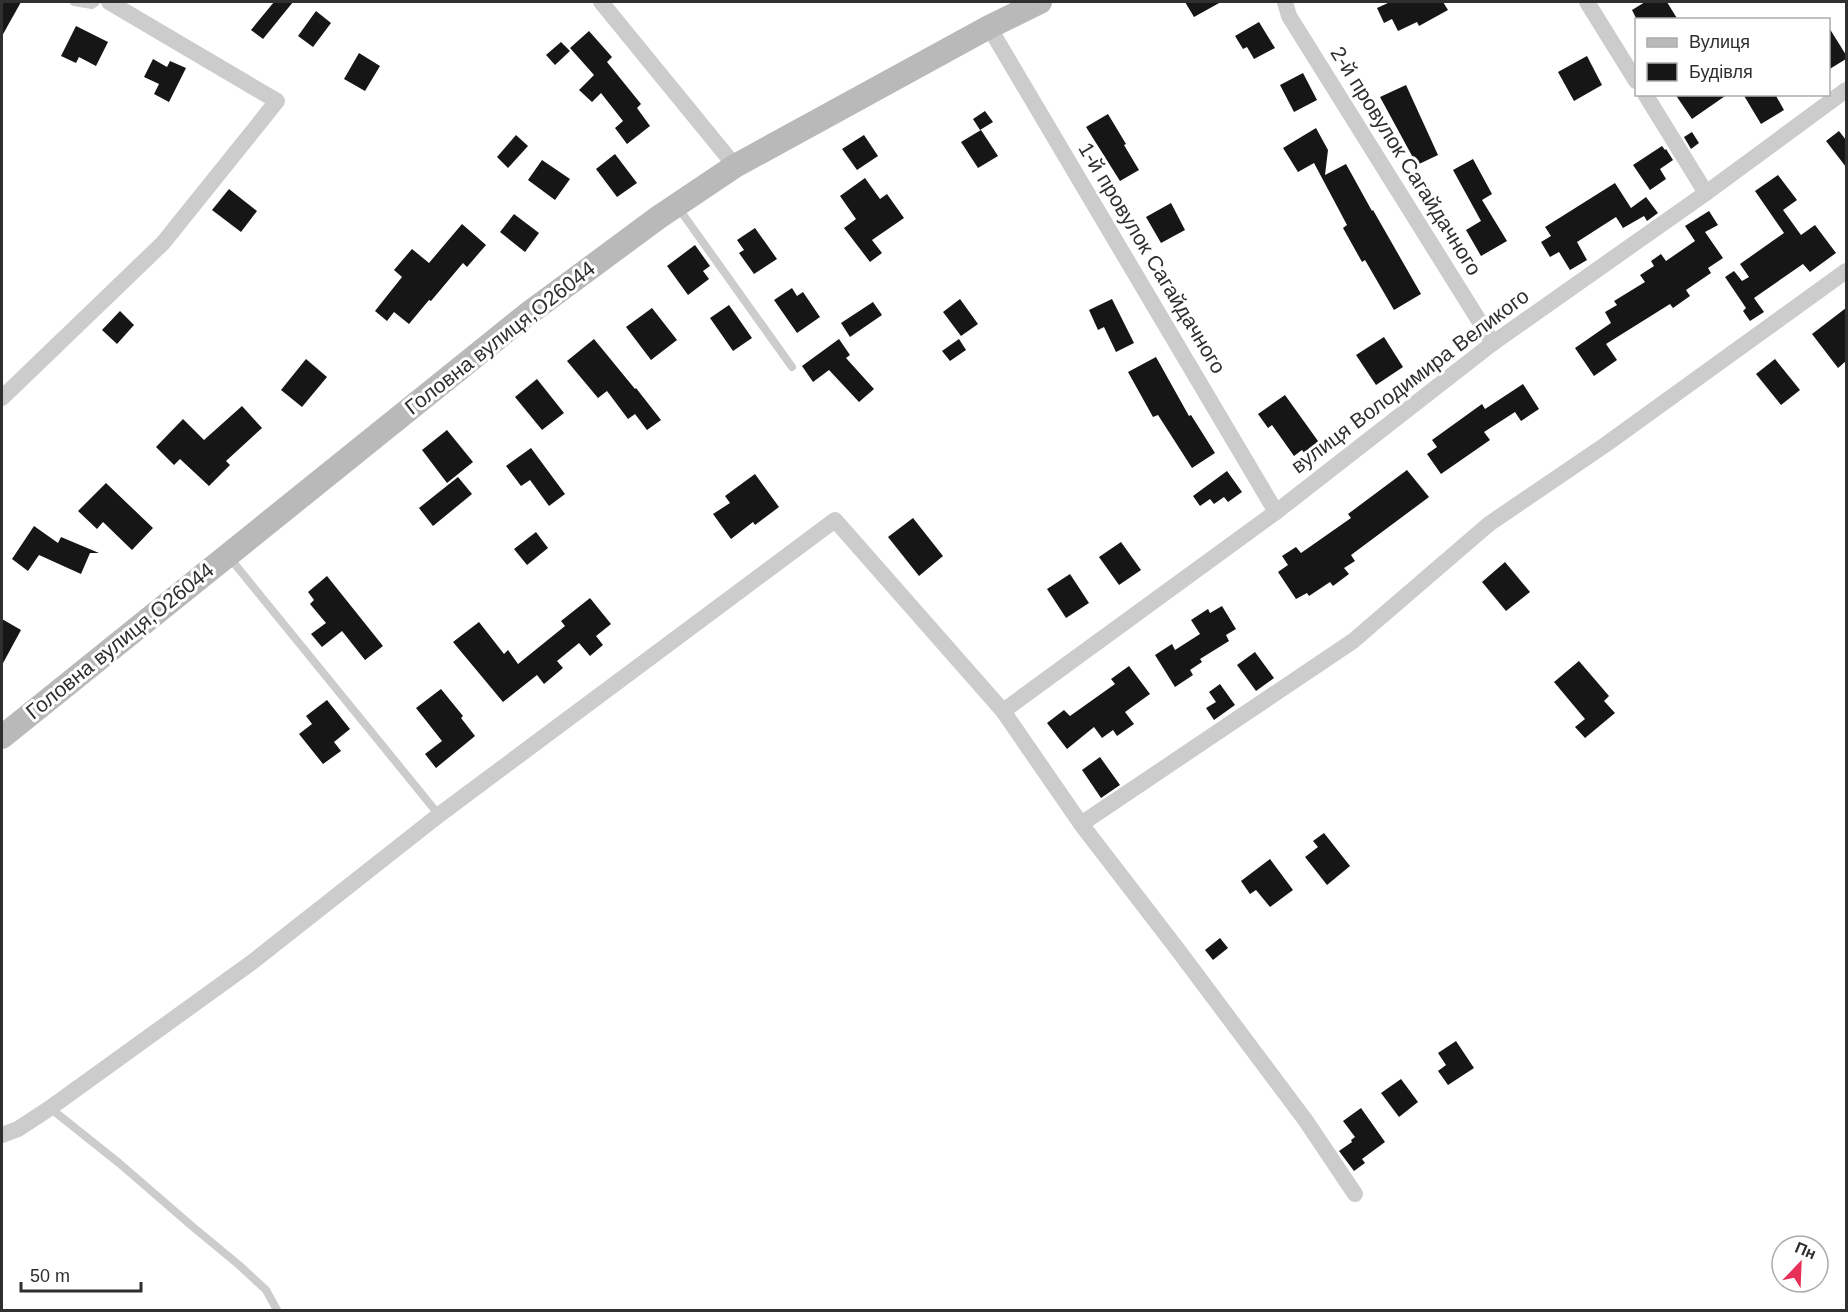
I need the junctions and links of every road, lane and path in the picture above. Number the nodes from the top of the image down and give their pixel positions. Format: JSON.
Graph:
{"nodes":[{"id":1,"x":75,"y":2,"type":"edge"},
{"id":2,"x":96,"y":2,"type":"edge"},
{"id":3,"x":109,"y":2,"type":"edge"},
{"id":4,"x":601,"y":2,"type":"edge"},
{"id":5,"x":1040,"y":2,"type":"edge"},
{"id":6,"x":1285,"y":2,"type":"edge"},
{"id":7,"x":1587,"y":2,"type":"edge"},
{"id":8,"x":989,"y":27,"type":"junction"},
{"id":9,"x":1635,"y":79,"type":"edge"},
{"id":10,"x":1846,"y":90,"type":"edge"},
{"id":11,"x":1646,"y":96,"type":"edge"},
{"id":12,"x":735,"y":166,"type":"junction"},
{"id":13,"x":1707,"y":193,"type":"junction"},
{"id":14,"x":677,"y":206,"type":"junction"},
{"id":15,"x":1846,"y":272,"type":"edge"},
{"id":16,"x":1492,"y":343,"type":"junction"},
{"id":17,"x":792,"y":367,"type":"dead end"},
{"id":18,"x":2,"y":398,"type":"edge"},
{"id":19,"x":1276,"y":512,"type":"junction"},
{"id":20,"x":227,"y":554,"type":"junction"},
{"id":21,"x":1003,"y":711,"type":"junction"},
{"id":22,"x":2,"y":737,"type":"edge"},
{"id":23,"x":439,"y":815,"type":"junction"},
{"id":24,"x":1080,"y":824,"type":"junction"},
{"id":25,"x":50,"y":1108,"type":"junction"},
{"id":26,"x":2,"y":1135,"type":"edge"},
{"id":27,"x":1354,"y":1194,"type":"dead end"},
{"id":28,"x":277,"y":1311,"type":"edge"}],
"edges":[{"from":1,"to":2,"type":"lane"},
{"from":3,"to":18,"type":"street"},
{"from":4,"to":12,"type":"street"},
{"from":5,"to":8,"type":"main road","name":"Головна вулиця,О26044"},
{"from":6,"to":16,"type":"street","name":"2-й провулок Сагайдачного"},
{"from":7,"to":9,"type":"street"},
{"from":8,"to":12,"type":"main road","name":"Головна вулиця,О26044"},
{"from":8,"to":19,"type":"street","name":"1-й провулок Сагайдачного"},
{"from":10,"to":13,"type":"street","name":"вулиця Володимира Великого"},
{"from":11,"to":13,"type":"street"},
{"from":12,"to":14,"type":"main road","name":"Головна вулиця,О26044"},
{"from":13,"to":16,"type":"street","name":"вулиця Володимира Великого"},
{"from":14,"to":17,"type":"lane"},
{"from":14,"to":20,"type":"main road","name":"Головна вулиця,О26044"},
{"from":15,"to":24,"type":"street"},
{"from":16,"to":19,"type":"street","name":"вулиця Володимира Великого"},
{"from":19,"to":21,"type":"street","name":"вулиця Володимира Великого"},
{"from":20,"to":22,"type":"main road","name":"Головна вулиця,О26044"},
{"from":20,"to":23,"type":"lane"},
{"from":21,"to":23,"type":"street"},
{"from":21,"to":24,"type":"street"},
{"from":23,"to":25,"type":"street"},
{"from":24,"to":27,"type":"street"},
{"from":25,"to":26,"type":"street"},
{"from":25,"to":28,"type":"lane"}]}
